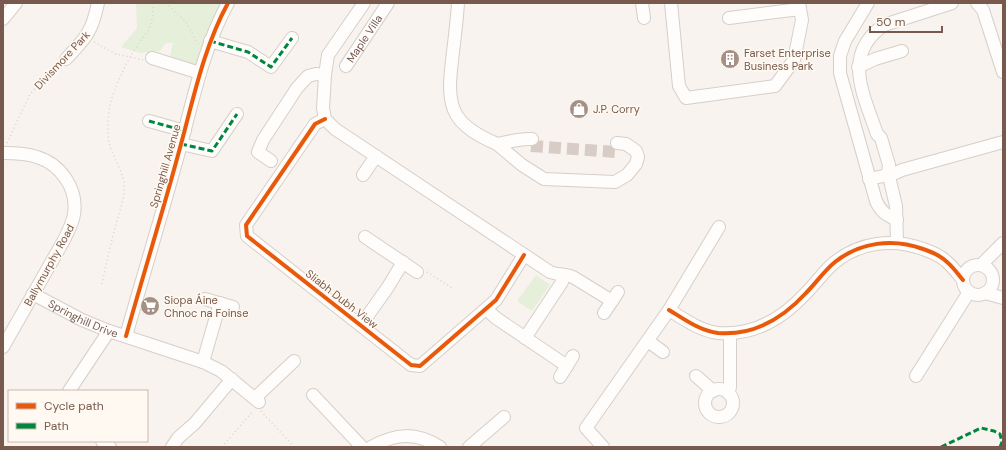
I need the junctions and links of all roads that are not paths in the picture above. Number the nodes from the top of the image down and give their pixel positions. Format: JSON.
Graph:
{"nodes":[{"id":1,"x":16,"y":3,"type":"edge"},
{"id":2,"x":98,"y":3,"type":"edge"},
{"id":3,"x":228,"y":3,"type":"edge"},
{"id":4,"x":364,"y":3,"type":"edge"},
{"id":5,"x":370,"y":3,"type":"edge"},
{"id":6,"x":458,"y":3,"type":"edge"},
{"id":7,"x":642,"y":3,"type":"edge"},
{"id":8,"x":671,"y":3,"type":"edge"},
{"id":9,"x":868,"y":3,"type":"edge"},
{"id":10,"x":950,"y":3,"type":"edge"},
{"id":11,"x":977,"y":3,"type":"edge"},
{"id":12,"x":800,"y":6,"type":"edge"},
{"id":13,"x":385,"y":7,"type":"edge"},
{"id":14,"x":644,"y":18,"type":"dead end"},
{"id":15,"x":729,"y":18,"type":"dead end"},
{"id":16,"x":3,"y":19,"type":"edge"},
{"id":17,"x":292,"y":38,"type":"dead end"},
{"id":18,"x":210,"y":41,"type":"junction"},
{"id":19,"x":902,"y":51,"type":"dead end"},
{"id":20,"x":152,"y":58,"type":"road end"},
{"id":21,"x":66,"y":59,"type":"road end"},
{"id":22,"x":346,"y":66,"type":"dead end"},
{"id":23,"x":858,"y":67,"type":"junction"},
{"id":24,"x":1003,"y":72,"type":"edge"},
{"id":25,"x":200,"y":73,"type":"junction"},
{"id":26,"x":325,"y":75,"type":"junction"},
{"id":27,"x":237,"y":114,"type":"dead end"},
{"id":28,"x":325,"y":119,"type":"junction"},
{"id":29,"x":149,"y":121,"type":"dead end"},
{"id":30,"x":185,"y":131,"type":"junction"},
{"id":31,"x":1003,"y":142,"type":"edge"},
{"id":32,"x":531,"y":143,"type":"tunnel mouth"},
{"id":33,"x":181,"y":144,"type":"junction"},
{"id":34,"x":497,"y":144,"type":"junction"},
{"id":35,"x":617,"y":148,"type":"tunnel mouth"},
{"id":36,"x":3,"y":152,"type":"edge"},
{"id":37,"x":376,"y":156,"type":"junction"},
{"id":38,"x":271,"y":162,"type":"dead end"},
{"id":39,"x":889,"y":173,"type":"junction"},
{"id":40,"x":363,"y":175,"type":"dead end"},
{"id":41,"x":870,"y":179,"type":"junction"},
{"id":42,"x":897,"y":220,"type":"junction"},
{"id":43,"x":719,"y":227,"type":"dead end"},
{"id":44,"x":365,"y":237,"type":"dead end"},
{"id":45,"x":897,"y":242,"type":"junction"},
{"id":46,"x":1003,"y":243,"type":"edge"},
{"id":47,"x":1003,"y":246,"type":"edge"},
{"id":48,"x":524,"y":255,"type":"junction"},
{"id":49,"x":947,"y":261,"type":"junction"},
{"id":50,"x":403,"y":262,"type":"junction"},
{"id":51,"x":977,"y":266,"type":"junction"},
{"id":52,"x":417,"y":272,"type":"road end"},
{"id":53,"x":562,"y":275,"type":"junction"},
{"id":54,"x":992,"y":276,"type":"junction"},
{"id":55,"x":963,"y":280,"type":"junction"},
{"id":56,"x":1003,"y":290,"type":"edge"},
{"id":57,"x":969,"y":292,"type":"junction"},
{"id":58,"x":985,"y":293,"type":"junction"},
{"id":59,"x":33,"y":294,"type":"junction"},
{"id":60,"x":205,"y":298,"type":"dead end"},
{"id":61,"x":1003,"y":298,"type":"edge"},
{"id":62,"x":220,"y":303,"type":"junction"},
{"id":63,"x":233,"y":307,"type":"dead end"},
{"id":64,"x":486,"y":309,"type":"junction"},
{"id":65,"x":669,"y":310,"type":"junction"},
{"id":66,"x":604,"y":313,"type":"dead end"},
{"id":67,"x":361,"y":325,"type":"junction"},
{"id":68,"x":109,"y":331,"type":"junction"},
{"id":69,"x":730,"y":334,"type":"junction"},
{"id":70,"x":126,"y":336,"type":"junction"},
{"id":71,"x":525,"y":338,"type":"junction"},
{"id":72,"x":648,"y":341,"type":"junction"},
{"id":73,"x":3,"y":347,"type":"edge"},
{"id":74,"x":663,"y":352,"type":"dead end"},
{"id":75,"x":294,"y":360,"type":"dead end"},
{"id":76,"x":203,"y":362,"type":"junction"},
{"id":77,"x":696,"y":376,"type":"dead end"},
{"id":78,"x":916,"y":376,"type":"dead end"},
{"id":79,"x":560,"y":377,"type":"dead end"},
{"id":80,"x":232,"y":380,"type":"junction"},
{"id":81,"x":70,"y":390,"type":"edge"},
{"id":82,"x":714,"y":390,"type":"junction"},
{"id":83,"x":728,"y":392,"type":"junction"},
{"id":84,"x":314,"y":402,"type":"dead end"},
{"id":85,"x":504,"y":417,"type":"dead end"},
{"id":86,"x":172,"y":447,"type":"edge"},
{"id":87,"x":362,"y":447,"type":"edge"},
{"id":88,"x":371,"y":447,"type":"edge"},
{"id":89,"x":440,"y":447,"type":"edge"},
{"id":90,"x":469,"y":447,"type":"edge"},
{"id":91,"x":603,"y":447,"type":"edge"}],
"edges":[{"from":1,"to":16,"type":"street"},
{"from":2,"to":21,"type":"street","name":"Divismore Park"},
{"from":3,"to":18,"type":"street","name":"Springhill Avenue"},
{"from":4,"to":26,"type":"street"},
{"from":5,"to":13,"type":"street","name":"Maple Villa"},
{"from":6,"to":34,"type":"street"},
{"from":7,"to":14,"type":"street"},
{"from":8,"to":12,"type":"street"},
{"from":9,"to":41,"type":"street"},
{"from":10,"to":23,"type":"street"},
{"from":11,"to":24,"type":"street"},
{"from":12,"to":15,"type":"street"},
{"from":13,"to":22,"type":"street","name":"Maple Villa"},
{"from":17,"to":18,"type":"street"},
{"from":18,"to":25,"type":"street","name":"Springhill Avenue"},
{"from":19,"to":23,"type":"street"},
{"from":20,"to":25,"type":"street"},
{"from":23,"to":39,"type":"street"},
{"from":25,"to":30,"type":"street","name":"Springhill Avenue"},
{"from":26,"to":28,"type":"street"},
{"from":26,"to":38,"type":"street"},
{"from":27,"to":33,"type":"street"},
{"from":28,"to":37,"type":"street"},
{"from":28,"to":67,"type":"street","name":"Sliabh Dubh View"},
{"from":29,"to":30,"type":"street","name":"Springhill Avenue"},
{"from":30,"to":33,"type":"street","name":"Springhill Avenue"},
{"from":31,"to":39,"type":"street"},
{"from":32,"to":34,"type":"street"},
{"from":33,"to":70,"type":"street","name":"Springhill Avenue"},
{"from":34,"to":35,"type":"street"},
{"from":36,"to":59,"type":"street","name":"Ballymurphy Road"},
{"from":37,"to":40,"type":"street"},
{"from":37,"to":48,"type":"street"},
{"from":39,"to":41,"type":"street"},
{"from":39,"to":42,"type":"street"},
{"from":41,"to":42,"type":"street"},
{"from":42,"to":45,"type":"street"},
{"from":43,"to":65,"type":"street"},
{"from":44,"to":50,"type":"street"},
{"from":45,"to":49,"type":"street"},
{"from":45,"to":69,"type":"street"},
{"from":46,"to":51,"type":"street"},
{"from":47,"to":54,"type":"street"},
{"from":48,"to":53,"type":"street"},
{"from":48,"to":64,"type":"street","name":"Sliabh Dubh View"},
{"from":49,"to":51,"type":"street"},
{"from":49,"to":55,"type":"street"},
{"from":50,"to":52,"type":"street"},
{"from":50,"to":67,"type":"street"},
{"from":51,"to":54,"type":"street"},
{"from":51,"to":55,"type":"street"},
{"from":53,"to":66,"type":"street"},
{"from":53,"to":71,"type":"street"},
{"from":54,"to":56,"type":"street"},
{"from":54,"to":58,"type":"street"},
{"from":55,"to":57,"type":"street"},
{"from":57,"to":58,"type":"street"},
{"from":57,"to":78,"type":"street"},
{"from":58,"to":61,"type":"street"},
{"from":59,"to":68,"type":"street","name":"Springhill Drive"},
{"from":59,"to":73,"type":"street","name":"Ballymurphy Road"},
{"from":60,"to":62,"type":"street"},
{"from":62,"to":63,"type":"street"},
{"from":62,"to":76,"type":"street"},
{"from":64,"to":67,"type":"street","name":"Sliabh Dubh View"},
{"from":64,"to":71,"type":"street"},
{"from":65,"to":69,"type":"street"},
{"from":65,"to":72,"type":"street"},
{"from":68,"to":70,"type":"street","name":"Springhill Drive"},
{"from":68,"to":81,"type":"street"},
{"from":69,"to":83,"type":"street"},
{"from":70,"to":76,"type":"street","name":"Springhill Drive"},
{"from":71,"to":79,"type":"street"},
{"from":72,"to":74,"type":"street"},
{"from":72,"to":91,"type":"street"},
{"from":75,"to":80,"type":"street","name":"Springhill Drive"},
{"from":76,"to":80,"type":"street","name":"Springhill Drive"},
{"from":77,"to":82,"type":"street"},
{"from":80,"to":86,"type":"street"},
{"from":82,"to":83,"type":"street"},
{"from":82,"to":83,"type":"street"},
{"from":84,"to":87,"type":"street"},
{"from":85,"to":90,"type":"street"},
{"from":88,"to":89,"type":"street"}]}
